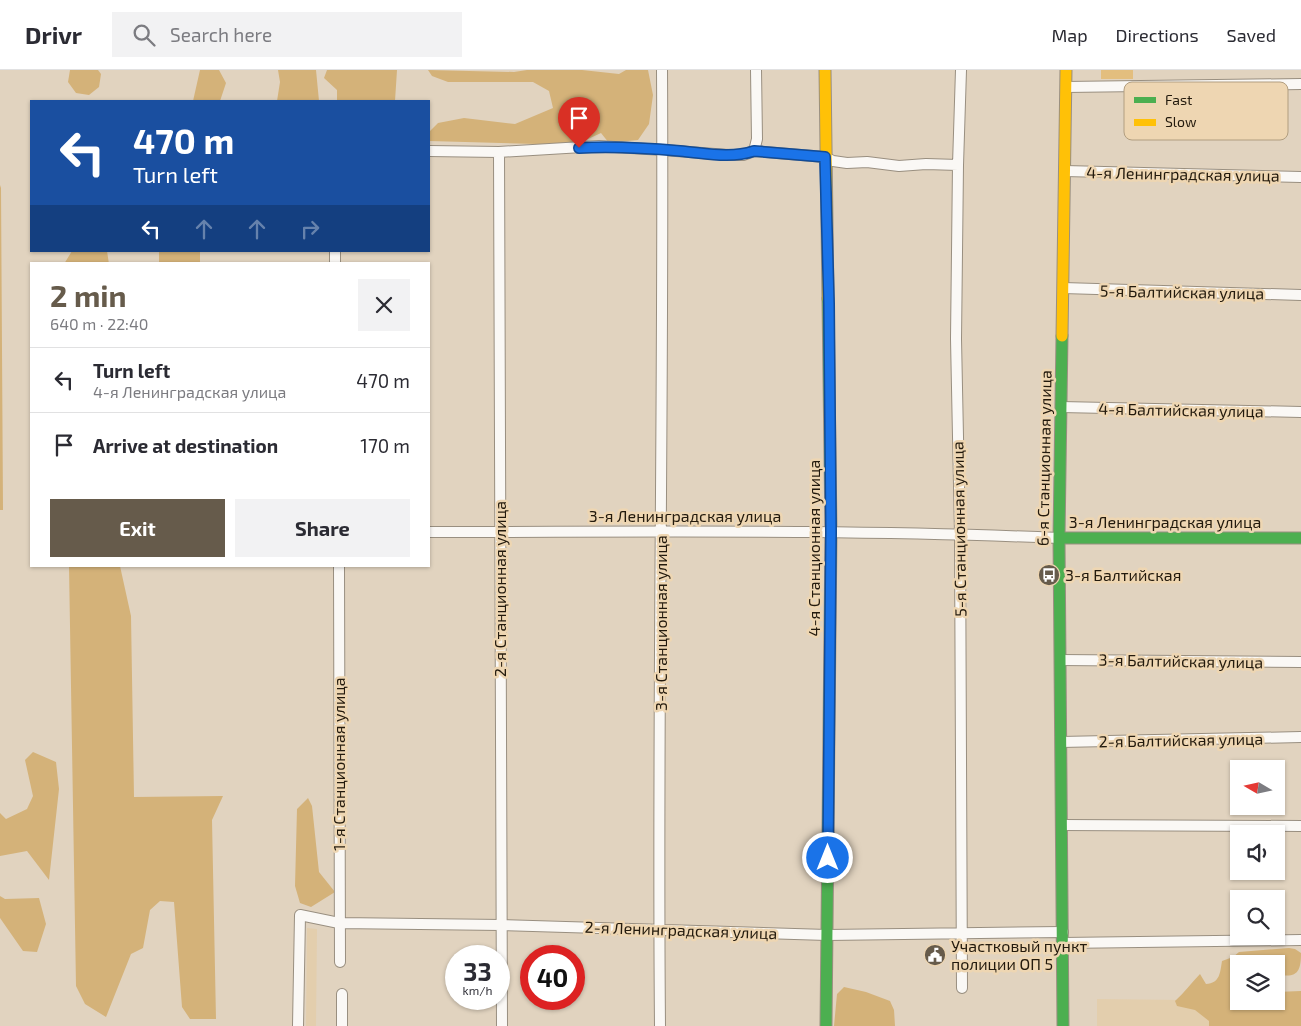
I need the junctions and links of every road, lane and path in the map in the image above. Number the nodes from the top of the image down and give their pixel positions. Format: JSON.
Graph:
{"nodes":[{"id":1,"x":662,"y":70,"type":"edge"},
{"id":2,"x":756,"y":70,"type":"edge"},
{"id":3,"x":825,"y":70,"type":"edge"},
{"id":4,"x":961,"y":70,"type":"edge"},
{"id":5,"x":1066,"y":70,"type":"edge"},
{"id":6,"x":1288,"y":84,"type":"edge"},
{"id":7,"x":1301,"y":84,"type":"edge"},
{"id":8,"x":1124,"y":86,"type":"edge"},
{"id":9,"x":1066,"y":87,"type":"junction"},
{"id":10,"x":663,"y":150,"type":"junction"},
{"id":11,"x":430,"y":151,"type":"edge"},
{"id":12,"x":754,"y":151,"type":"junction"},
{"id":13,"x":499,"y":152,"type":"junction"},
{"id":14,"x":825,"y":157,"type":"junction"},
{"id":15,"x":958,"y":165,"type":"junction"},
{"id":16,"x":1065,"y":171,"type":"junction"},
{"id":17,"x":1301,"y":177,"type":"edge"},
{"id":18,"x":1063,"y":288,"type":"junction"},
{"id":19,"x":1301,"y":294,"type":"edge"},
{"id":20,"x":1061,"y":407,"type":"junction"},
{"id":21,"x":1301,"y":412,"type":"edge"},
{"id":22,"x":430,"y":532,"type":"edge"},
{"id":23,"x":500,"y":532,"type":"junction"},
{"id":24,"x":662,"y":532,"type":"junction"},
{"id":25,"x":831,"y":532,"type":"junction"},
{"id":26,"x":960,"y":534,"type":"junction"},
{"id":27,"x":1059,"y":538,"type":"junction"},
{"id":28,"x":1301,"y":538,"type":"edge"},
{"id":29,"x":339,"y":567,"type":"edge"},
{"id":30,"x":1060,"y":660,"type":"junction"},
{"id":31,"x":1301,"y":662,"type":"edge"},
{"id":32,"x":1301,"y":737,"type":"edge"},
{"id":33,"x":1061,"y":742,"type":"junction"},
{"id":34,"x":1062,"y":825,"type":"junction"},
{"id":35,"x":1301,"y":826,"type":"edge"},
{"id":36,"x":339,"y":923,"type":"junction"},
{"id":37,"x":501,"y":925,"type":"junction"},
{"id":38,"x":659,"y":929,"type":"junction"},
{"id":39,"x":962,"y":933,"type":"junction"},
{"id":40,"x":827,"y":935,"type":"junction"},
{"id":41,"x":1063,"y":937,"type":"junction"},
{"id":42,"x":1301,"y":940,"type":"edge"},
{"id":43,"x":340,"y":962,"type":"dead end"},
{"id":44,"x":962,"y":988,"type":"dead end"},
{"id":45,"x":342,"y":994,"type":"dead end"},
{"id":46,"x":298,"y":1026,"type":"edge"},
{"id":47,"x":342,"y":1026,"type":"edge"},
{"id":48,"x":502,"y":1026,"type":"edge"},
{"id":49,"x":660,"y":1026,"type":"edge"},
{"id":50,"x":826,"y":1026,"type":"edge"},
{"id":51,"x":1063,"y":1026,"type":"edge"}],
"edges":[{"from":1,"to":10,"type":"street","name":"3-я Станционная улица"},
{"from":2,"to":12,"type":"street"},
{"from":3,"to":14,"type":"street","name":"4-я Станционная улица"},
{"from":4,"to":15,"type":"street","name":"5-я Станционная улица"},
{"from":5,"to":9,"type":"street","name":"6-я Станционная улица"},
{"from":6,"to":7,"type":"street"},
{"from":8,"to":9,"type":"street"},
{"from":9,"to":16,"type":"street","name":"6-я Станционная улица"},
{"from":10,"to":12,"type":"street"},
{"from":10,"to":13,"type":"street"},
{"from":10,"to":24,"type":"street","name":"3-я Станционная улица"},
{"from":11,"to":13,"type":"street"},
{"from":12,"to":14,"type":"street"},
{"from":13,"to":23,"type":"street","name":"2-я Станционная улица"},
{"from":14,"to":15,"type":"street"},
{"from":14,"to":25,"type":"street","name":"4-я Станционная улица"},
{"from":15,"to":26,"type":"street","name":"5-я Станционная улица"},
{"from":16,"to":17,"type":"street","name":"4-я Ленинградская улица"},
{"from":16,"to":18,"type":"street","name":"6-я Станционная улица"},
{"from":18,"to":19,"type":"street","name":"5-я Балтийская улица"},
{"from":18,"to":20,"type":"street","name":"6-я Станционная улица"},
{"from":20,"to":21,"type":"street","name":"4-я Балтийская улица"},
{"from":20,"to":27,"type":"street","name":"6-я Станционная улица"},
{"from":22,"to":23,"type":"street","name":"3-я Ленинградская улица"},
{"from":23,"to":24,"type":"street","name":"3-я Ленинградская улица"},
{"from":23,"to":37,"type":"street","name":"2-я Станционная улица"},
{"from":24,"to":25,"type":"street","name":"3-я Ленинградская улица"},
{"from":24,"to":38,"type":"street","name":"3-я Станционная улица"},
{"from":25,"to":26,"type":"street","name":"3-я Ленинградская улица"},
{"from":25,"to":40,"type":"street","name":"4-я Станционная улица"},
{"from":26,"to":27,"type":"street","name":"3-я Ленинградская улица"},
{"from":26,"to":39,"type":"street","name":"5-я Станционная улица"},
{"from":27,"to":28,"type":"street","name":"3-я Ленинградская улица"},
{"from":27,"to":30,"type":"street","name":"6-я Станционная улица"},
{"from":29,"to":36,"type":"street","name":"1-я Станционная улица"},
{"from":30,"to":31,"type":"street","name":"3-я Балтийская улица"},
{"from":30,"to":33,"type":"street","name":"6-я Станционная улица"},
{"from":32,"to":33,"type":"street","name":"2-я Балтийская улица"},
{"from":33,"to":34,"type":"street","name":"6-я Станционная улица"},
{"from":34,"to":35,"type":"street"},
{"from":34,"to":41,"type":"street","name":"6-я Станционная улица"},
{"from":36,"to":37,"type":"street","name":"2-я Ленинградская улица"},
{"from":36,"to":43,"type":"street","name":"1-я Станционная улица"},
{"from":36,"to":46,"type":"street","name":"2-я Ленинградская улица"},
{"from":37,"to":38,"type":"street","name":"2-я Ленинградская улица"},
{"from":37,"to":48,"type":"street","name":"2-я Станционная улица"},
{"from":38,"to":40,"type":"street","name":"2-я Ленинградская улица"},
{"from":38,"to":49,"type":"street","name":"3-я Станционная улица"},
{"from":39,"to":40,"type":"street","name":"2-я Ленинградская улица"},
{"from":39,"to":41,"type":"street","name":"2-я Ленинградская улица"},
{"from":39,"to":44,"type":"street","name":"5-я Станционная улица"},
{"from":40,"to":50,"type":"street","name":"4-я Станционная улица"},
{"from":41,"to":42,"type":"street","name":"2-я Ленинградская улица"},
{"from":41,"to":51,"type":"street","name":"6-я Станционная улица"},
{"from":45,"to":47,"type":"street"}]}
